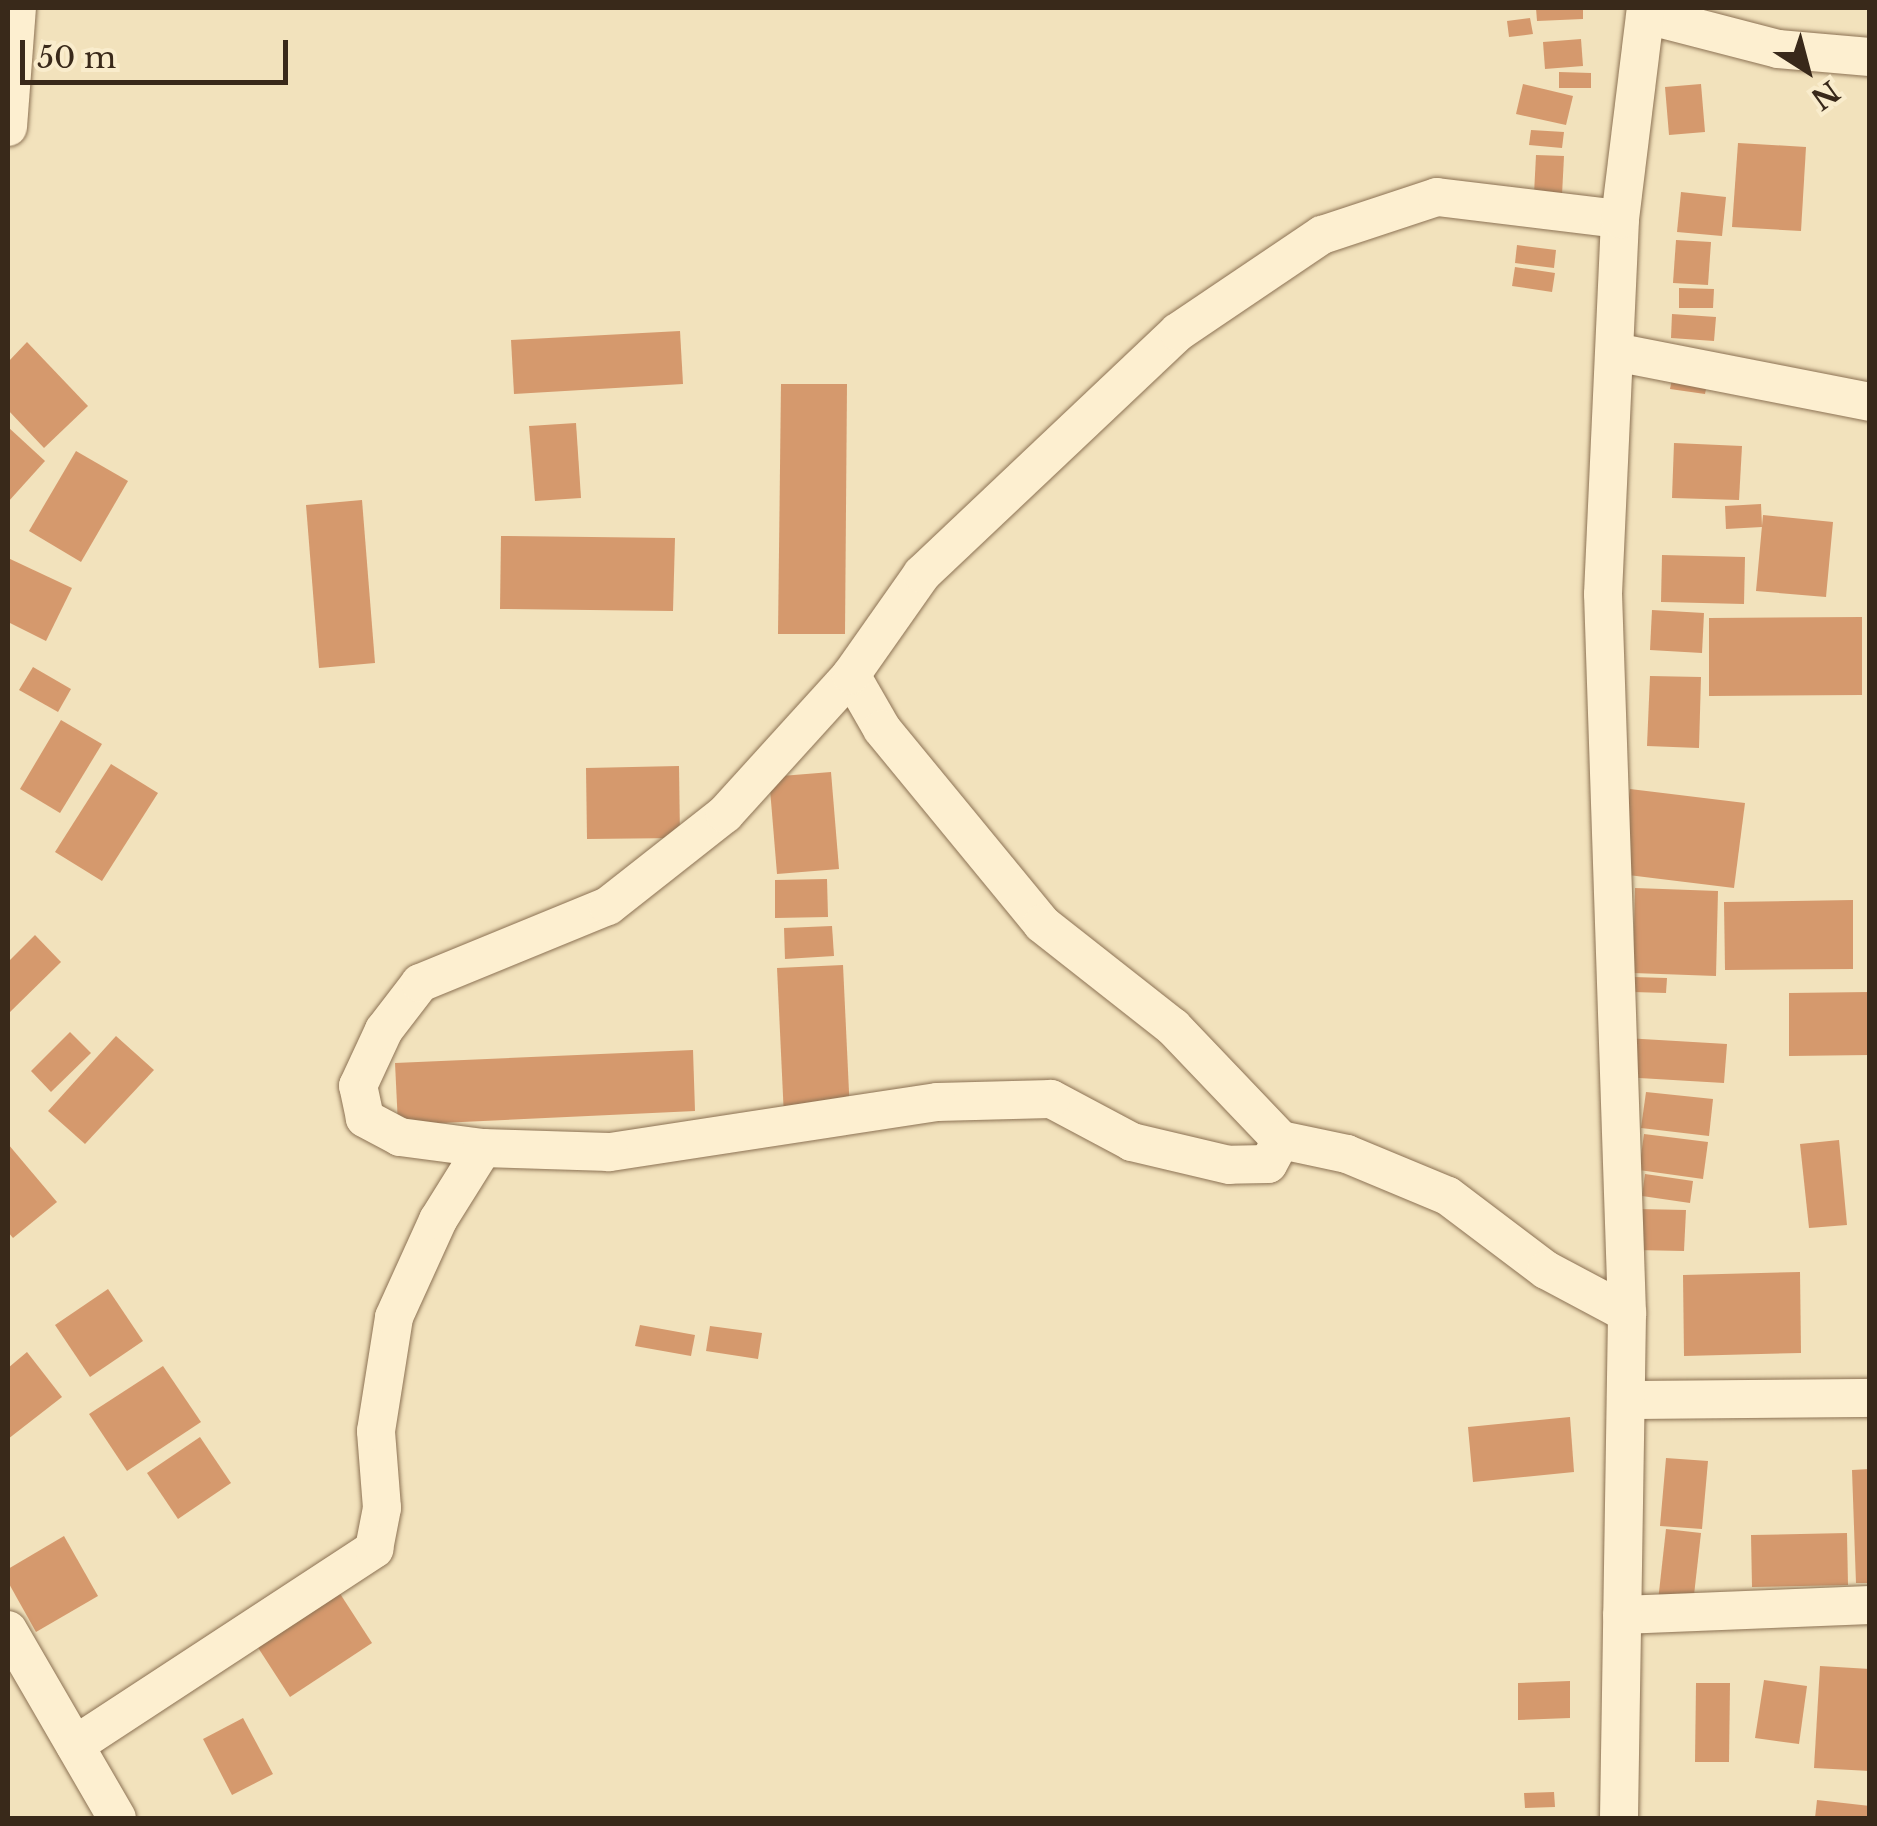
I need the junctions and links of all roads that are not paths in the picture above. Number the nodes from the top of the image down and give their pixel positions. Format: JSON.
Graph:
{"nodes":[{"id":1,"x":16,"y":8,"type":"edge"},
{"id":2,"x":1646,"y":11,"type":"edge"},
{"id":3,"x":1870,"y":57,"type":"edge"},
{"id":4,"x":8,"y":127,"type":"edge"},
{"id":5,"x":1620,"y":220,"type":"junction"},
{"id":6,"x":1615,"y":352,"type":"junction"},
{"id":7,"x":1870,"y":402,"type":"edge"},
{"id":8,"x":851,"y":675,"type":"junction"},
{"id":9,"x":1281,"y":1140,"type":"junction"},
{"id":10,"x":483,"y":1148,"type":"junction"},
{"id":11,"x":1628,"y":1313,"type":"junction"},
{"id":12,"x":1870,"y":1398,"type":"edge"},
{"id":13,"x":1626,"y":1400,"type":"junction"},
{"id":14,"x":1870,"y":1605,"type":"edge"},
{"id":15,"x":1622,"y":1616,"type":"junction"},
{"id":16,"x":8,"y":1630,"type":"edge"},
{"id":17,"x":76,"y":1745,"type":"junction"},
{"id":18,"x":117,"y":1818,"type":"edge"},
{"id":19,"x":1618,"y":1818,"type":"edge"}],
"edges":[{"from":1,"to":4,"type":"street"},
{"from":2,"to":3,"type":"street"},
{"from":2,"to":5,"type":"street"},
{"from":5,"to":6,"type":"street"},
{"from":5,"to":8,"type":"street"},
{"from":6,"to":7,"type":"street"},
{"from":6,"to":11,"type":"street"},
{"from":8,"to":9,"type":"street"},
{"from":8,"to":10,"type":"street"},
{"from":9,"to":10,"type":"street"},
{"from":9,"to":11,"type":"street"},
{"from":10,"to":17,"type":"street"},
{"from":11,"to":13,"type":"street"},
{"from":12,"to":13,"type":"street"},
{"from":13,"to":15,"type":"street"},
{"from":14,"to":15,"type":"street"},
{"from":15,"to":19,"type":"street"},
{"from":16,"to":17,"type":"street"},
{"from":17,"to":18,"type":"street"}]}
